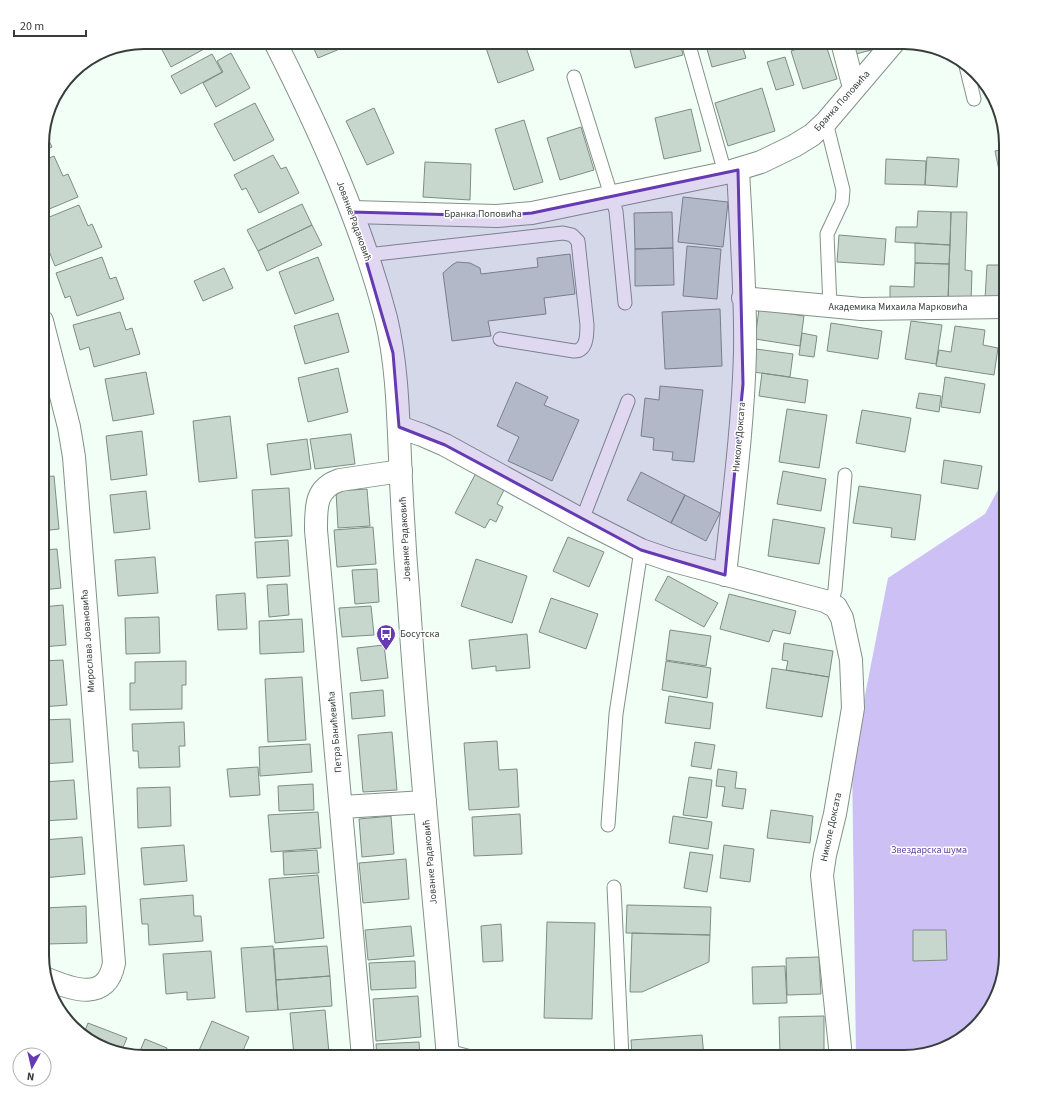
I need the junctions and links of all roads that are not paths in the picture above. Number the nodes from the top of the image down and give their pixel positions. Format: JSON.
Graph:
{"nodes":[{"id":1,"x":279,"y":49,"type":"edge"},
{"id":2,"x":690,"y":49,"type":"edge"},
{"id":3,"x":844,"y":49,"type":"edge"},
{"id":4,"x":888,"y":49,"type":"edge"},
{"id":5,"x":968,"y":74,"type":"edge"},
{"id":6,"x":574,"y":77,"type":"dead end"},
{"id":7,"x":854,"y":88,"type":"junction"},
{"id":8,"x":974,"y":99,"type":"dead end"},
{"id":9,"x":826,"y":122,"type":"junction"},
{"id":10,"x":731,"y":171,"type":"junction"},
{"id":11,"x":612,"y":197,"type":"junction"},
{"id":12,"x":352,"y":212,"type":"junction"},
{"id":13,"x":367,"y":255,"type":"junction"},
{"id":14,"x":743,"y":298,"type":"junction"},
{"id":15,"x":625,"y":303,"type":"dead end"},
{"id":16,"x":999,"y":306,"type":"edge"},
{"id":17,"x":830,"y":307,"type":"junction"},
{"id":18,"x":500,"y":339,"type":"dead end"},
{"id":19,"x":49,"y":348,"type":"edge"},
{"id":20,"x":628,"y":401,"type":"dead end"},
{"id":21,"x":399,"y":427,"type":"junction"},
{"id":22,"x":401,"y":472,"type":"junction"},
{"id":23,"x":846,"y":476,"type":"dead end"},
{"id":24,"x":582,"y":520,"type":"junction"},
{"id":25,"x":642,"y":550,"type":"junction"},
{"id":26,"x":725,"y":575,"type":"junction"},
{"id":27,"x":831,"y":603,"type":"junction"},
{"id":28,"x":424,"y":802,"type":"junction"},
{"id":29,"x":342,"y":807,"type":"junction"},
{"id":30,"x":608,"y":825,"type":"dead end"},
{"id":31,"x":614,"y":887,"type":"dead end"},
{"id":32,"x":52,"y":981,"type":"edge"},
{"id":33,"x":362,"y":1050,"type":"edge"},
{"id":34,"x":448,"y":1050,"type":"edge"},
{"id":35,"x":622,"y":1050,"type":"edge"},
{"id":36,"x":840,"y":1050,"type":"edge"}],
"edges":[{"from":1,"to":12,"type":"street","name":"Јованке Радаковић"},
{"from":2,"to":10,"type":"lane"},
{"from":3,"to":7,"type":"street"},
{"from":4,"to":7,"type":"street","name":"Бранка Поповића"},
{"from":5,"to":8,"type":"lane"},
{"from":6,"to":11,"type":"lane"},
{"from":7,"to":9,"type":"street","name":"Бранка Поповића"},
{"from":9,"to":10,"type":"street","name":"Бранка Поповића"},
{"from":9,"to":17,"type":"lane"},
{"from":10,"to":11,"type":"street","name":"Бранка Поповића"},
{"from":10,"to":14,"type":"street"},
{"from":11,"to":12,"type":"street","name":"Бранка Поповића"},
{"from":11,"to":15,"type":"lane"},
{"from":12,"to":13,"type":"street","name":"Јованке Радаковић"},
{"from":13,"to":18,"type":"lane"},
{"from":13,"to":21,"type":"street","name":"Јованке Радаковић"},
{"from":14,"to":17,"type":"street","name":"Академика Михаила Марковића"},
{"from":14,"to":26,"type":"street","name":"Николе Доксата"},
{"from":16,"to":17,"type":"street","name":"Академика Михаила Марковића"},
{"from":19,"to":32,"type":"street","name":"Мирослава Јовановића"},
{"from":20,"to":24,"type":"lane"},
{"from":21,"to":22,"type":"street","name":"Јованке Радаковић"},
{"from":21,"to":24,"type":"street"},
{"from":22,"to":28,"type":"street","name":"Јованке Радаковић"},
{"from":22,"to":29,"type":"street","name":"Петра Банићевића"},
{"from":23,"to":27,"type":"lane"},
{"from":24,"to":25,"type":"street"},
{"from":25,"to":26,"type":"street"},
{"from":25,"to":30,"type":"lane"},
{"from":26,"to":27,"type":"street"},
{"from":27,"to":36,"type":"street","name":"Николе Доксата"},
{"from":28,"to":29,"type":"street"},
{"from":28,"to":34,"type":"street","name":"Јованке Радаковић"},
{"from":29,"to":33,"type":"street","name":"Петра Банићевића"},
{"from":31,"to":35,"type":"lane"}]}
